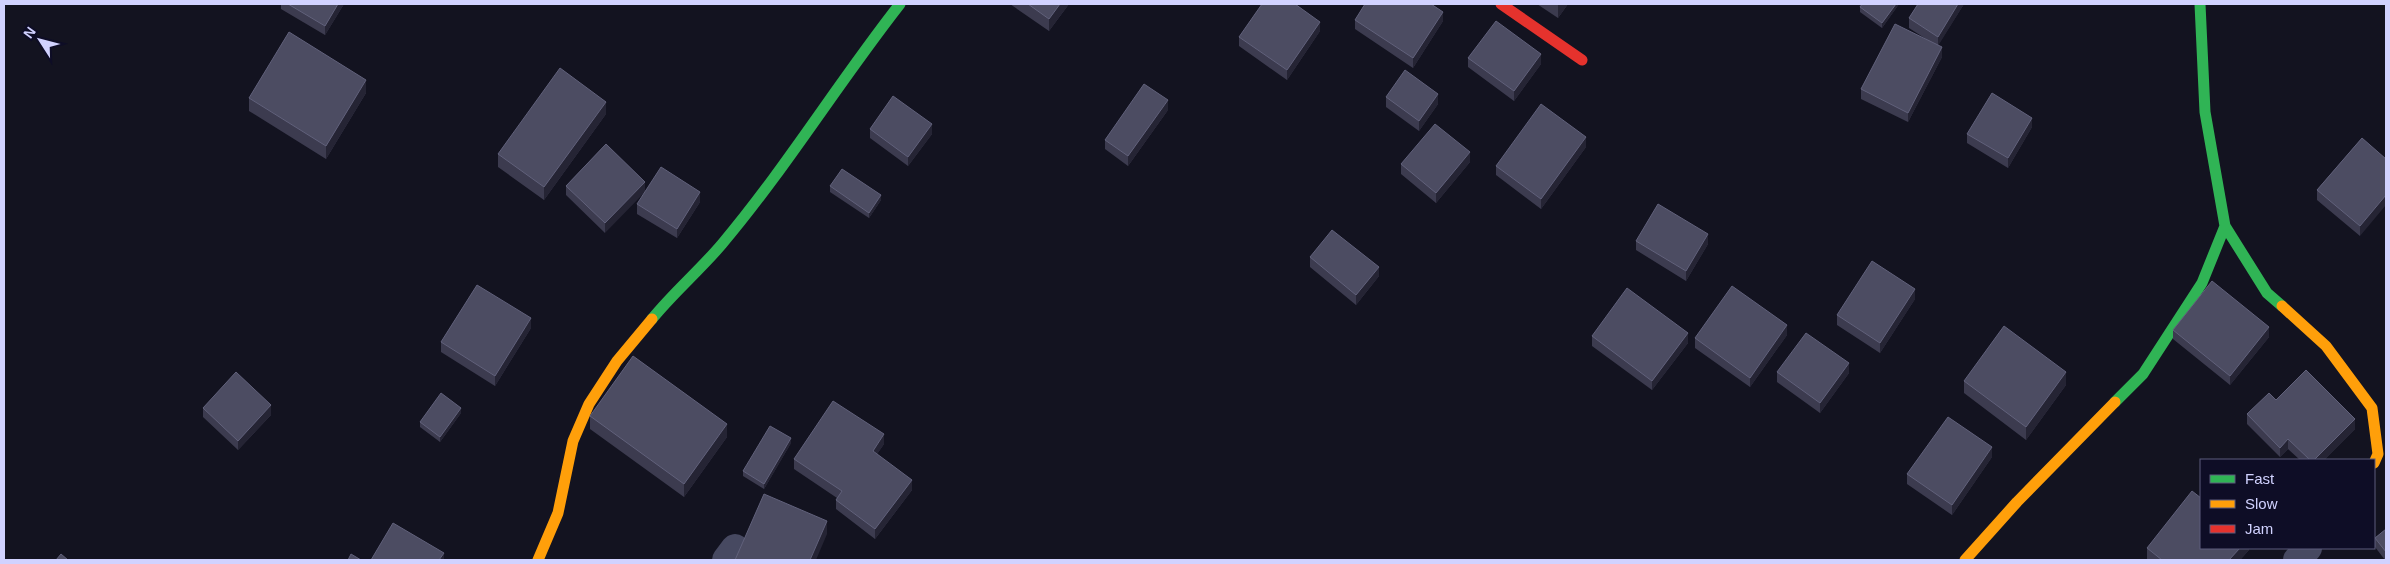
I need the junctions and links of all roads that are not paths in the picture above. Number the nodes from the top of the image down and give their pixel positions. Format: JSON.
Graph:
{"nodes":[{"id":1,"x":900,"y":4,"type":"edge"},
{"id":2,"x":1501,"y":4,"type":"edge"},
{"id":3,"x":2200,"y":4,"type":"edge"},
{"id":4,"x":1582,"y":60,"type":"dead end"},
{"id":5,"x":2225,"y":226,"type":"junction"},
{"id":6,"x":2375,"y":461,"type":"edge"},
{"id":7,"x":2307,"y":549,"type":"edge"},
{"id":8,"x":538,"y":560,"type":"edge"},
{"id":9,"x":1965,"y":560,"type":"edge"},
{"id":10,"x":2297,"y":560,"type":"edge"}],
"edges":[{"from":1,"to":8,"type":"street"},
{"from":2,"to":4,"type":"street"},
{"from":3,"to":5,"type":"street"},
{"from":5,"to":6,"type":"street"},
{"from":5,"to":9,"type":"street"},
{"from":7,"to":10,"type":"street"}]}
